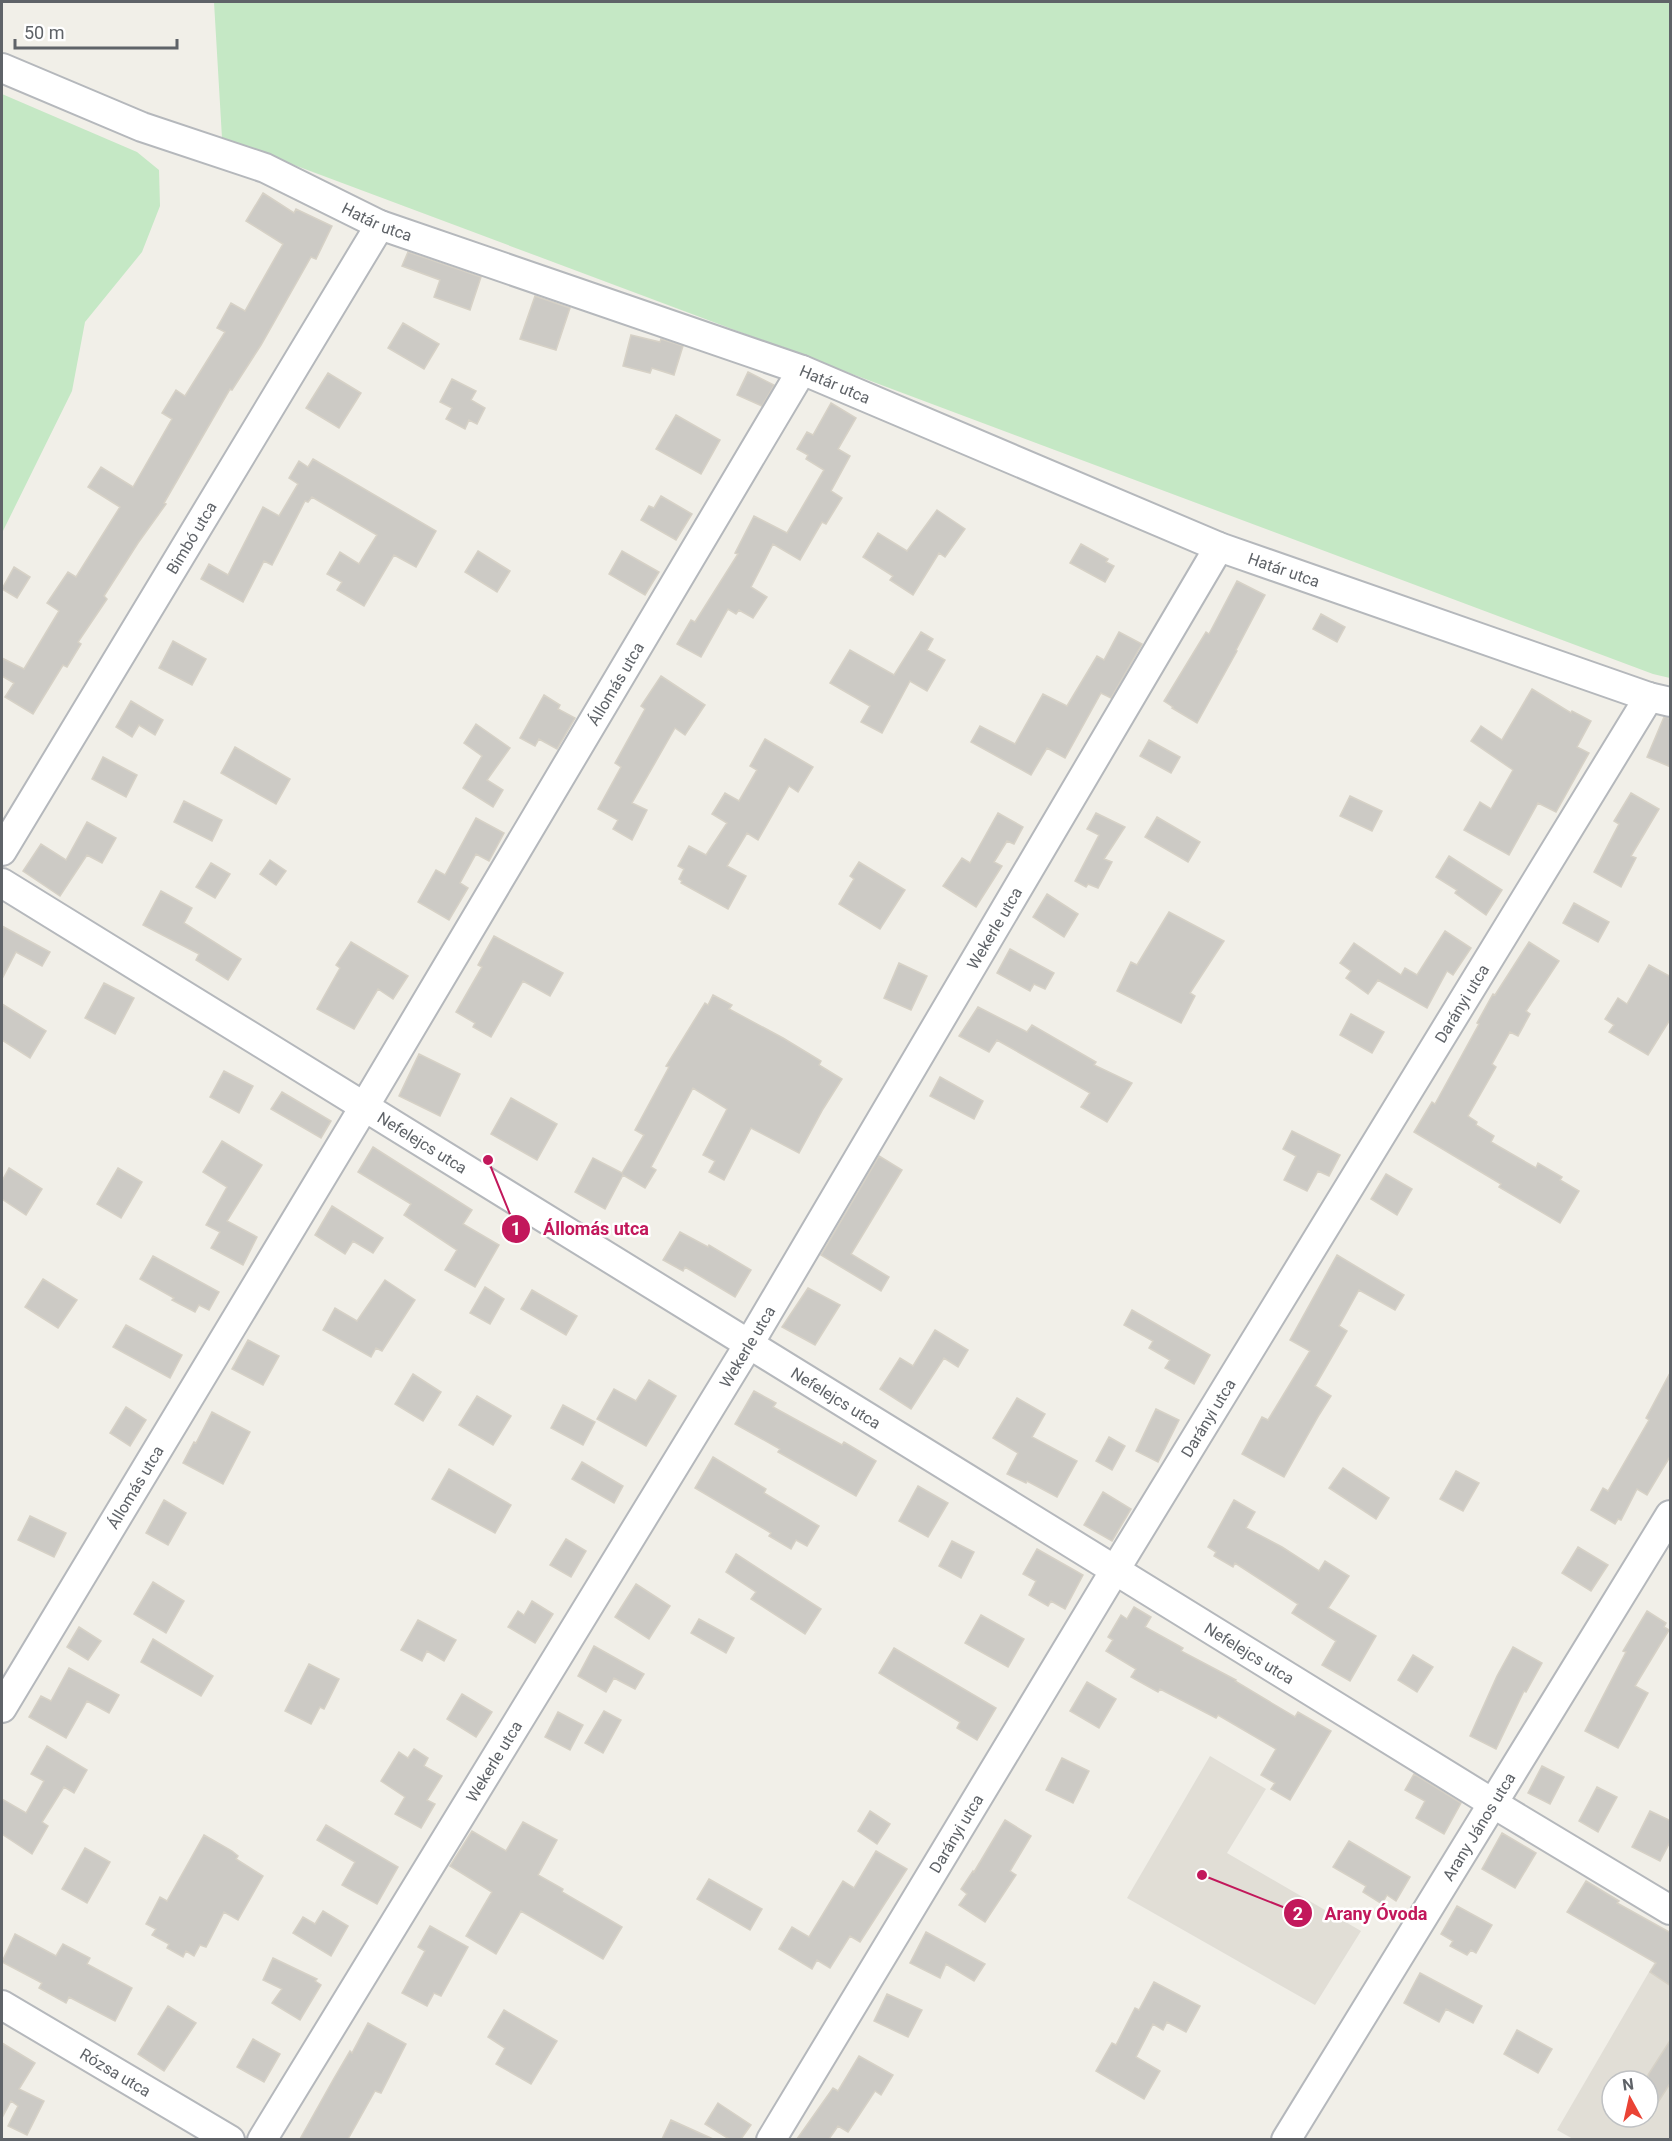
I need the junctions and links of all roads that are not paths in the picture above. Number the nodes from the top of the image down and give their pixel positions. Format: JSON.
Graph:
{"nodes":[{"id":1,"x":2,"y":68,"type":"edge"},
{"id":2,"x":380,"y":225,"type":"junction"},
{"id":3,"x":802,"y":370,"type":"junction"},
{"id":4,"x":1219,"y":547,"type":"junction"},
{"id":5,"x":1660,"y":699,"type":"edge"},
{"id":6,"x":2,"y":851,"type":"edge"},
{"id":7,"x":2,"y":883,"type":"edge"},
{"id":8,"x":364,"y":1107,"type":"junction"},
{"id":9,"x":749,"y":1344,"type":"junction"},
{"id":10,"x":1671,"y":1515,"type":"edge"},
{"id":11,"x":1115,"y":1570,"type":"junction"},
{"id":12,"x":2,"y":1708,"type":"edge"},
{"id":13,"x":1494,"y":1804,"type":"junction"},
{"id":14,"x":1671,"y":1910,"type":"edge"},
{"id":15,"x":2,"y":2005,"type":"edge"},
{"id":16,"x":230,"y":2139,"type":"edge"},
{"id":17,"x":262,"y":2139,"type":"edge"},
{"id":18,"x":771,"y":2139,"type":"edge"},
{"id":19,"x":1286,"y":2139,"type":"edge"}],
"edges":[{"from":1,"to":2,"type":"street","name":"Határ utca"},
{"from":2,"to":3,"type":"street","name":"Határ utca"},
{"from":2,"to":6,"type":"street","name":"Bimbó utca"},
{"from":3,"to":4,"type":"street","name":"Határ utca"},
{"from":3,"to":8,"type":"street","name":"Állomás utca"},
{"from":4,"to":5,"type":"street","name":"Határ utca"},
{"from":4,"to":9,"type":"street","name":"Wekerle utca"},
{"from":5,"to":11,"type":"street","name":"Darányi utca"},
{"from":7,"to":8,"type":"street","name":"Nefelejcs utca"},
{"from":8,"to":9,"type":"street","name":"Nefelejcs utca"},
{"from":8,"to":12,"type":"street","name":"Állomás utca"},
{"from":9,"to":11,"type":"street","name":"Nefelejcs utca"},
{"from":9,"to":17,"type":"street","name":"Wekerle utca"},
{"from":10,"to":13,"type":"street","name":"Arany János utca"},
{"from":11,"to":13,"type":"street","name":"Nefelejcs utca"},
{"from":11,"to":18,"type":"street","name":"Darányi utca"},
{"from":13,"to":14,"type":"street","name":"Nefelejcs utca"},
{"from":13,"to":19,"type":"street","name":"Arany János utca"},
{"from":15,"to":16,"type":"street","name":"Rózsa utca"}]}
